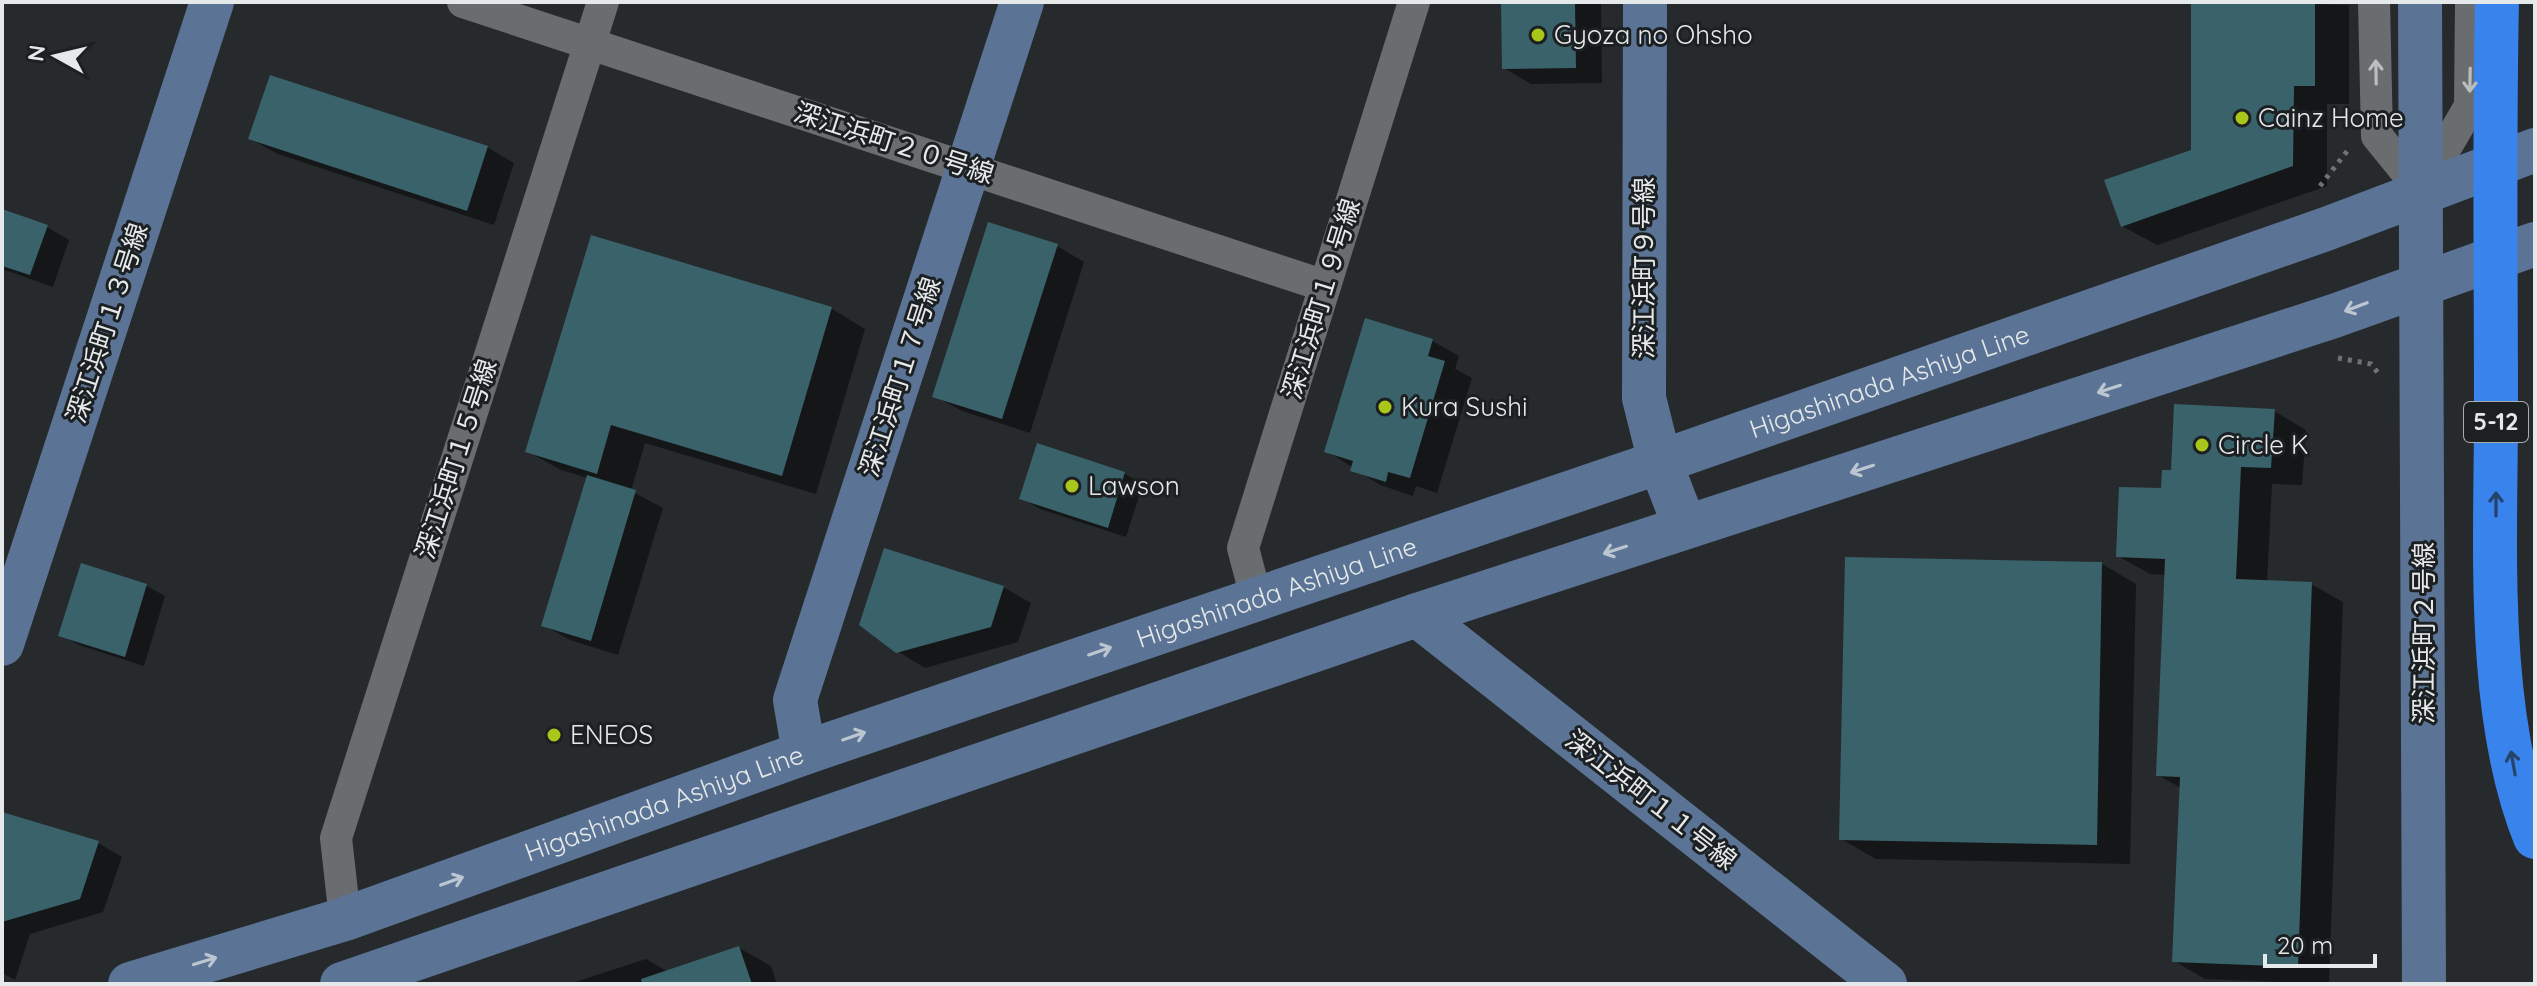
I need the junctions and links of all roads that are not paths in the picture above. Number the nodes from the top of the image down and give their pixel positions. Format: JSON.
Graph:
{"nodes":[{"id":1,"x":212,"y":2,"type":"edge"},
{"id":2,"x":463,"y":2,"type":"edge"},
{"id":3,"x":603,"y":2,"type":"edge"},
{"id":4,"x":1022,"y":2,"type":"edge"},
{"id":5,"x":1414,"y":2,"type":"edge"},
{"id":6,"x":1645,"y":2,"type":"edge"},
{"id":7,"x":2374,"y":2,"type":"edge"},
{"id":8,"x":2420,"y":2,"type":"edge"},
{"id":9,"x":2471,"y":2,"type":"edge"},
{"id":10,"x":2497,"y":2,"type":"edge"},
{"id":11,"x":588,"y":43,"type":"junction"},
{"id":12,"x":2535,"y":150,"type":"edge"},
{"id":13,"x":968,"y":168,"type":"junction"},
{"id":14,"x":2421,"y":190,"type":"junction"},
{"id":15,"x":2535,"y":244,"type":"edge"},
{"id":16,"x":2422,"y":282,"type":"junction"},
{"id":17,"x":1325,"y":286,"type":"junction"},
{"id":18,"x":1660,"y":462,"type":"junction"},
{"id":19,"x":1685,"y":527,"type":"junction"},
{"id":20,"x":1256,"y":597,"type":"junction"},
{"id":21,"x":1417,"y":615,"type":"junction"},
{"id":22,"x":2,"y":644,"type":"edge"},
{"id":23,"x":804,"y":753,"type":"junction"},
{"id":24,"x":2535,"y":837,"type":"edge"},
{"id":25,"x":345,"y":919,"type":"junction"},
{"id":26,"x":130,"y":984,"type":"edge"},
{"id":27,"x":342,"y":984,"type":"edge"},
{"id":28,"x":1885,"y":984,"type":"edge"},
{"id":29,"x":2424,"y":984,"type":"edge"}],
"edges":[{"from":1,"to":22,"type":"main road","name":"深江浜町１３号線"},
{"from":2,"to":11,"type":"street","name":"深江浜町２０号線"},
{"from":3,"to":11,"type":"street","name":"深江浜町１５号線"},
{"from":4,"to":13,"type":"main road","name":"深江浜町１７号線"},
{"from":5,"to":17,"type":"street","name":"深江浜町１９号線"},
{"from":6,"to":18,"type":"main road","name":"深江浜町９号線"},
{"from":14,"to":7,"type":"street","one_way":true},
{"from":8,"to":14,"type":"main road"},
{"from":9,"to":14,"type":"street","one_way":true},
{"from":24,"to":10,"type":"highway","number":"5-12","one_way":true},
{"from":11,"to":13,"type":"street","name":"深江浜町２０号線"},
{"from":11,"to":25,"type":"street","name":"深江浜町１５号線"},
{"from":12,"to":14,"type":"main road","name":"Higashinada Ashiya Line"},
{"from":13,"to":17,"type":"street","name":"深江浜町２０号線"},
{"from":13,"to":23,"type":"main road","name":"深江浜町１７号線"},
{"from":14,"to":16,"type":"main road"},
{"from":14,"to":18,"type":"main road","name":"Higashinada Ashiya Line"},
{"from":15,"to":16,"type":"main road"},
{"from":16,"to":19,"type":"main road","one_way":true},
{"from":16,"to":29,"type":"main road","name":"深江浜町２号線"},
{"from":17,"to":20,"type":"street","name":"深江浜町１９号線"},
{"from":18,"to":19,"type":"main road","name":"深江浜町９号線"},
{"from":18,"to":20,"type":"main road","name":"Higashinada Ashiya Line"},
{"from":19,"to":21,"type":"main road","one_way":true},
{"from":23,"to":20,"type":"main road","name":"Higashinada Ashiya Line","one_way":true},
{"from":21,"to":27,"type":"main road"},
{"from":21,"to":28,"type":"main road","name":"深江浜町１１号線"},
{"from":25,"to":23,"type":"main road","name":"Higashinada Ashiya Line","one_way":true},
{"from":26,"to":25,"type":"main road","name":"Higashinada Ashiya Line","one_way":true}]}
